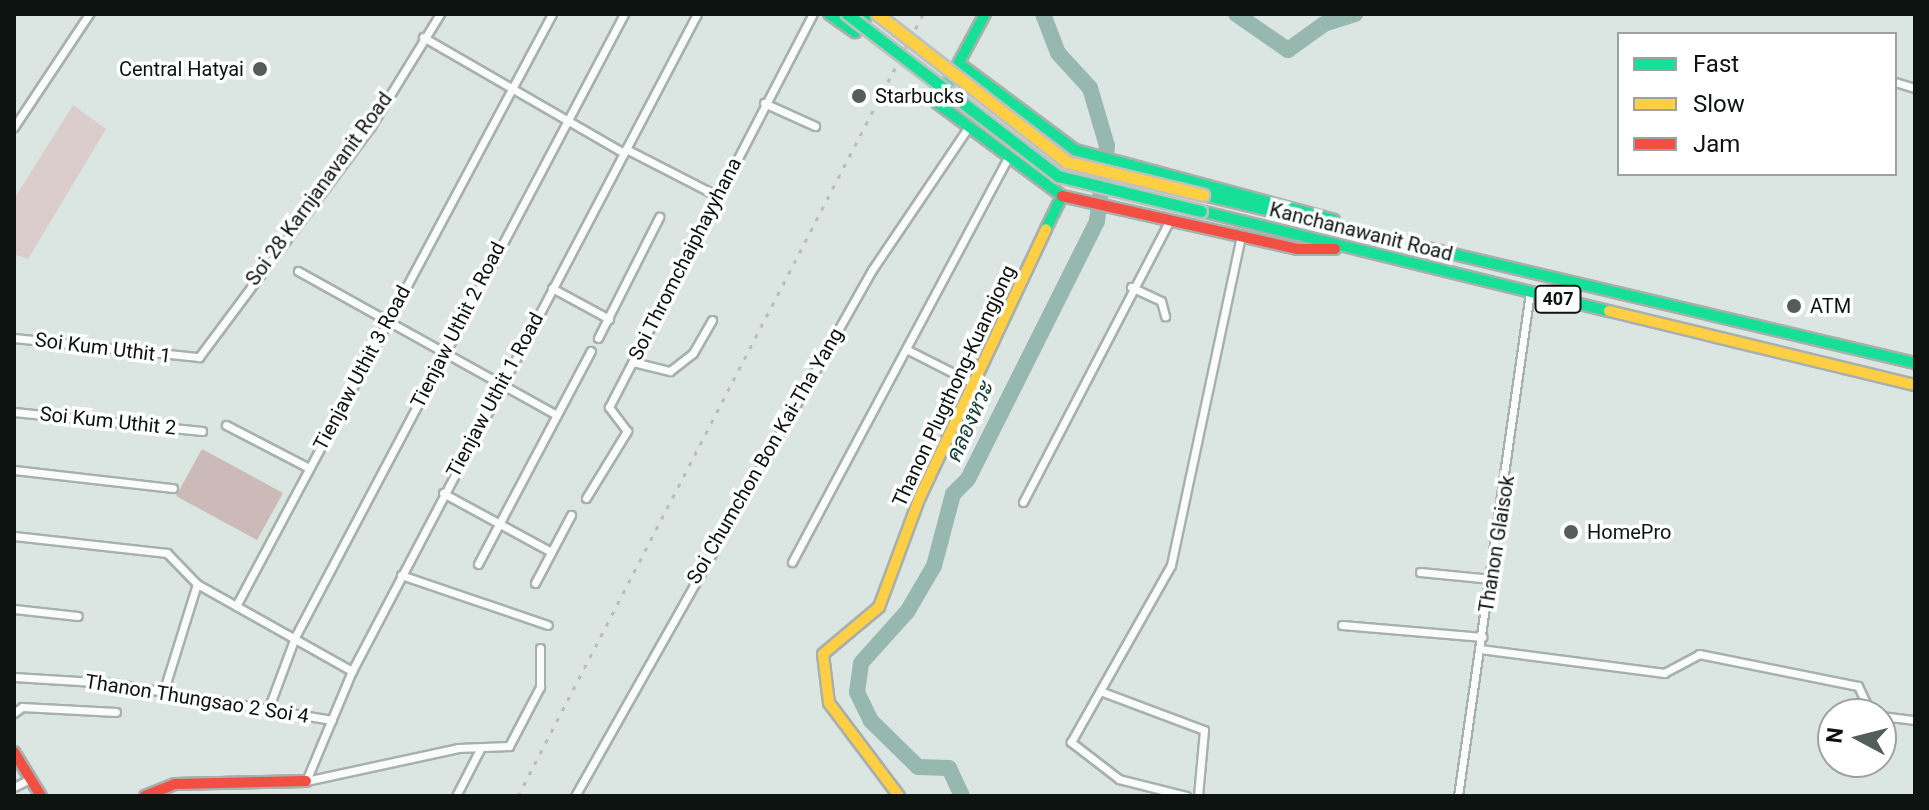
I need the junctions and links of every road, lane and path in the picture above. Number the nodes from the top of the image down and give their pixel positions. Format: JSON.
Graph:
{"nodes":[{"id":1,"x":440,"y":14,"type":"edge"},
{"id":2,"x":552,"y":14,"type":"edge"},
{"id":3,"x":624,"y":14,"type":"edge"},
{"id":4,"x":697,"y":14,"type":"edge"},
{"id":5,"x":813,"y":14,"type":"edge"},
{"id":6,"x":829,"y":14,"type":"edge"},
{"id":7,"x":847,"y":14,"type":"edge"},
{"id":8,"x":868,"y":14,"type":"edge"},
{"id":9,"x":877,"y":14,"type":"edge"},
{"id":10,"x":985,"y":14,"type":"edge"},
{"id":11,"x":86,"y":15,"type":"edge"},
{"id":12,"x":423,"y":37,"type":"junction"},
{"id":13,"x":961,"y":65,"type":"junction"},
{"id":14,"x":510,"y":86,"type":"junction"},
{"id":15,"x":764,"y":103,"type":"junction"},
{"id":16,"x":566,"y":117,"type":"junction"},
{"id":17,"x":815,"y":126,"type":"dead end"},
{"id":18,"x":969,"y":126,"type":"junction"},
{"id":19,"x":14,"y":127,"type":"edge"},
{"id":20,"x":625,"y":151,"type":"junction"},
{"id":21,"x":1007,"y":159,"type":"junction"},
{"id":22,"x":718,"y":196,"type":"junction"},
{"id":23,"x":1062,"y":196,"type":"junction"},
{"id":24,"x":659,"y":217,"type":"dead end"},
{"id":25,"x":1169,"y":221,"type":"junction"},
{"id":26,"x":1360,"y":232,"type":"junction"},
{"id":27,"x":1241,"y":236,"type":"junction"},
{"id":28,"x":1356,"y":250,"type":"junction"},
{"id":29,"x":298,"y":271,"type":"dead end"},
{"id":30,"x":1131,"y":287,"type":"junction"},
{"id":31,"x":552,"y":288,"type":"junction"},
{"id":32,"x":1530,"y":292,"type":"junction"},
{"id":33,"x":1165,"y":316,"type":"dead end"},
{"id":34,"x":609,"y":319,"type":"junction"},
{"id":35,"x":712,"y":320,"type":"dead end"},
{"id":36,"x":387,"y":322,"type":"junction"},
{"id":37,"x":14,"y":338,"type":"edge"},
{"id":38,"x":598,"y":338,"type":"dead end"},
{"id":39,"x":906,"y":349,"type":"junction"},
{"id":40,"x":591,"y":351,"type":"dead end"},
{"id":41,"x":443,"y":353,"type":"junction"},
{"id":42,"x":193,"y":358,"type":"joint"},
{"id":43,"x":633,"y":362,"type":"junction"},
{"id":44,"x":1915,"y":363,"type":"edge"},
{"id":45,"x":501,"y":385,"type":"junction"},
{"id":46,"x":976,"y":385,"type":"junction"},
{"id":47,"x":1915,"y":385,"type":"edge"},
{"id":48,"x":14,"y":412,"type":"edge"},
{"id":49,"x":557,"y":415,"type":"junction"},
{"id":50,"x":226,"y":425,"type":"dead end"},
{"id":51,"x":202,"y":431,"type":"dead end"},
{"id":52,"x":309,"y":468,"type":"junction"},
{"id":53,"x":14,"y":470,"type":"edge"},
{"id":54,"x":173,"y":488,"type":"dead end"},
{"id":55,"x":443,"y":493,"type":"junction"},
{"id":56,"x":586,"y":498,"type":"dead end"},
{"id":57,"x":1023,"y":502,"type":"dead end"},
{"id":58,"x":571,"y":515,"type":"dead end"},
{"id":59,"x":499,"y":523,"type":"junction"},
{"id":60,"x":14,"y":536,"type":"edge"},
{"id":61,"x":551,"y":552,"type":"junction"},
{"id":62,"x":792,"y":562,"type":"dead end"},
{"id":63,"x":478,"y":564,"type":"dead end"},
{"id":64,"x":1420,"y":572,"type":"dead end"},
{"id":65,"x":401,"y":575,"type":"junction"},
{"id":66,"x":1492,"y":579,"type":"junction"},
{"id":67,"x":535,"y":583,"type":"dead end"},
{"id":68,"x":197,"y":584,"type":"junction"},
{"id":69,"x":236,"y":606,"type":"junction"},
{"id":70,"x":14,"y":609,"type":"edge"},
{"id":71,"x":78,"y":616,"type":"dead end"},
{"id":72,"x":548,"y":625,"type":"dead end"},
{"id":73,"x":1342,"y":625,"type":"dead end"},
{"id":74,"x":295,"y":637,"type":"junction"},
{"id":75,"x":1482,"y":637,"type":"junction"},
{"id":76,"x":540,"y":648,"type":"dead end"},
{"id":77,"x":1480,"y":649,"type":"junction"},
{"id":78,"x":352,"y":671,"type":"junction"},
{"id":79,"x":14,"y":677,"type":"edge"},
{"id":80,"x":1100,"y":691,"type":"junction"},
{"id":81,"x":163,"y":693,"type":"junction"},
{"id":82,"x":1864,"y":698,"type":"edge"},
{"id":83,"x":269,"y":707,"type":"junction"},
{"id":84,"x":116,"y":712,"type":"dead end"},
{"id":85,"x":14,"y":713,"type":"edge"},
{"id":86,"x":332,"y":720,"type":"junction"},
{"id":87,"x":480,"y":749,"type":"junction"},
{"id":88,"x":14,"y":752,"type":"edge"},
{"id":89,"x":30,"y":779,"type":"junction"},
{"id":90,"x":306,"y":781,"type":"junction"},
{"id":91,"x":14,"y":787,"type":"edge"},
{"id":92,"x":41,"y":796,"type":"edge"},
{"id":93,"x":145,"y":796,"type":"edge"},
{"id":94,"x":456,"y":796,"type":"edge"},
{"id":95,"x":575,"y":796,"type":"edge"},
{"id":96,"x":899,"y":796,"type":"edge"},
{"id":97,"x":1186,"y":796,"type":"edge"},
{"id":98,"x":1198,"y":796,"type":"edge"},
{"id":99,"x":1458,"y":796,"type":"edge"}],
"edges":[{"from":1,"to":12,"type":"street","name":"Soi 28 Karnjanavanit Road"},
{"from":2,"to":14,"type":"street","name":"Tienjaw Uthit 3 Road"},
{"from":3,"to":16,"type":"street","name":"Tienjaw Uthit 2 Road"},
{"from":4,"to":20,"type":"street","name":"Tienjaw Uthit 1 Road"},
{"from":5,"to":15,"type":"street","name":"Soi Thromchaiphayyhana"},
{"from":6,"to":8,"type":"main road"},
{"from":7,"to":28,"type":"main road","name":"Kanchanawanit Road","number":"407","bridge":true},
{"from":9,"to":26,"type":"main road","name":"Kanchanawanit Road","number":"407","bridge":true},
{"from":10,"to":13,"type":"main road"},
{"from":11,"to":19,"type":"street"},
{"from":12,"to":14,"type":"street"},
{"from":12,"to":42,"type":"street","name":"Soi 28 Karnjanavanit Road"},
{"from":13,"to":18,"type":"main road"},
{"from":13,"to":26,"type":"main road"},
{"from":14,"to":16,"type":"street"},
{"from":14,"to":36,"type":"street","name":"Tienjaw Uthit 3 Road"},
{"from":15,"to":17,"type":"street"},
{"from":15,"to":22,"type":"street","name":"Soi Thromchaiphayyhana"},
{"from":16,"to":20,"type":"street"},
{"from":16,"to":41,"type":"street","name":"Tienjaw Uthit 2 Road"},
{"from":18,"to":21,"type":"main road"},
{"from":18,"to":95,"type":"street","name":"Soi Chumchon Bon Kai-Tha Yang"},
{"from":20,"to":22,"type":"street"},
{"from":20,"to":31,"type":"street","name":"Tienjaw Uthit 1 Road"},
{"from":21,"to":23,"type":"main road"},
{"from":21,"to":39,"type":"street"},
{"from":22,"to":43,"type":"street","name":"Soi Thromchaiphayyhana"},
{"from":23,"to":25,"type":"main road"},
{"from":23,"to":46,"type":"main road","name":"Thanon Plugthong-Kuangjong"},
{"from":24,"to":34,"type":"street"},
{"from":25,"to":27,"type":"main road"},
{"from":25,"to":30,"type":"street"},
{"from":26,"to":44,"type":"main road","name":"Kanchanawanit Road","number":"407"},
{"from":27,"to":28,"type":"main road"},
{"from":27,"to":80,"type":"street"},
{"from":28,"to":32,"type":"main road","name":"Kanchanawanit Road","number":"407"},
{"from":29,"to":36,"type":"street"},
{"from":30,"to":33,"type":"street"},
{"from":30,"to":57,"type":"street"},
{"from":31,"to":34,"type":"street"},
{"from":31,"to":45,"type":"street","name":"Tienjaw Uthit 1 Road"},
{"from":32,"to":47,"type":"main road","name":"Kanchanawanit Road","number":"407"},
{"from":32,"to":66,"type":"street","name":"Thanon Glaisok"},
{"from":34,"to":38,"type":"street"},
{"from":35,"to":43,"type":"street"},
{"from":36,"to":41,"type":"street"},
{"from":36,"to":52,"type":"street","name":"Tienjaw Uthit 3 Road"},
{"from":37,"to":42,"type":"street","name":"Soi Kum Uthit 1"},
{"from":39,"to":46,"type":"street"},
{"from":39,"to":62,"type":"street"},
{"from":40,"to":49,"type":"street"},
{"from":41,"to":45,"type":"street"},
{"from":41,"to":74,"type":"street","name":"Tienjaw Uthit 2 Road"},
{"from":43,"to":56,"type":"street","name":"Soi Thromchaiphayyhana"},
{"from":45,"to":49,"type":"street"},
{"from":45,"to":55,"type":"street","name":"Tienjaw Uthit 1 Road"},
{"from":46,"to":96,"type":"main road","name":"Thanon Plugthong-Kuangjong"},
{"from":48,"to":51,"type":"street","name":"Soi Kum Uthit 2"},
{"from":49,"to":59,"type":"street"},
{"from":50,"to":52,"type":"street"},
{"from":52,"to":69,"type":"street","name":"Tienjaw Uthit 3 Road"},
{"from":53,"to":54,"type":"street"},
{"from":55,"to":59,"type":"street"},
{"from":55,"to":65,"type":"street","name":"Tienjaw Uthit 1 Road"},
{"from":58,"to":61,"type":"street"},
{"from":59,"to":61,"type":"street"},
{"from":59,"to":63,"type":"street"},
{"from":60,"to":68,"type":"street"},
{"from":61,"to":67,"type":"street"},
{"from":64,"to":66,"type":"street"},
{"from":65,"to":72,"type":"street"},
{"from":65,"to":78,"type":"street","name":"Tienjaw Uthit 1 Road"},
{"from":66,"to":75,"type":"street","name":"Thanon Glaisok"},
{"from":68,"to":69,"type":"street"},
{"from":68,"to":81,"type":"street"},
{"from":69,"to":74,"type":"street"},
{"from":70,"to":71,"type":"street"},
{"from":73,"to":75,"type":"street"},
{"from":74,"to":78,"type":"street"},
{"from":74,"to":83,"type":"street","name":"Tienjaw Uthit 2 Road"},
{"from":75,"to":77,"type":"street","name":"Thanon Glaisok"},
{"from":76,"to":87,"type":"street"},
{"from":77,"to":82,"type":"street"},
{"from":77,"to":99,"type":"street","name":"Thanon Glaisok"},
{"from":78,"to":86,"type":"street","name":"Tienjaw Uthit 1 Road"},
{"from":79,"to":81,"type":"street","name":"Thanon Thungsao 2 Soi 4"},
{"from":80,"to":97,"type":"street"},
{"from":80,"to":98,"type":"street"},
{"from":81,"to":83,"type":"street","name":"Thanon Thungsao 2 Soi 4"},
{"from":83,"to":86,"type":"street","name":"Thanon Thungsao 2 Soi 4"},
{"from":84,"to":85,"type":"street"},
{"from":86,"to":90,"type":"street","name":"Tienjaw Uthit 1 Road"},
{"from":87,"to":90,"type":"street"},
{"from":87,"to":94,"type":"street"},
{"from":88,"to":89,"type":"main road"},
{"from":89,"to":91,"type":"street"},
{"from":89,"to":92,"type":"main road"},
{"from":90,"to":93,"type":"main road"}]}
